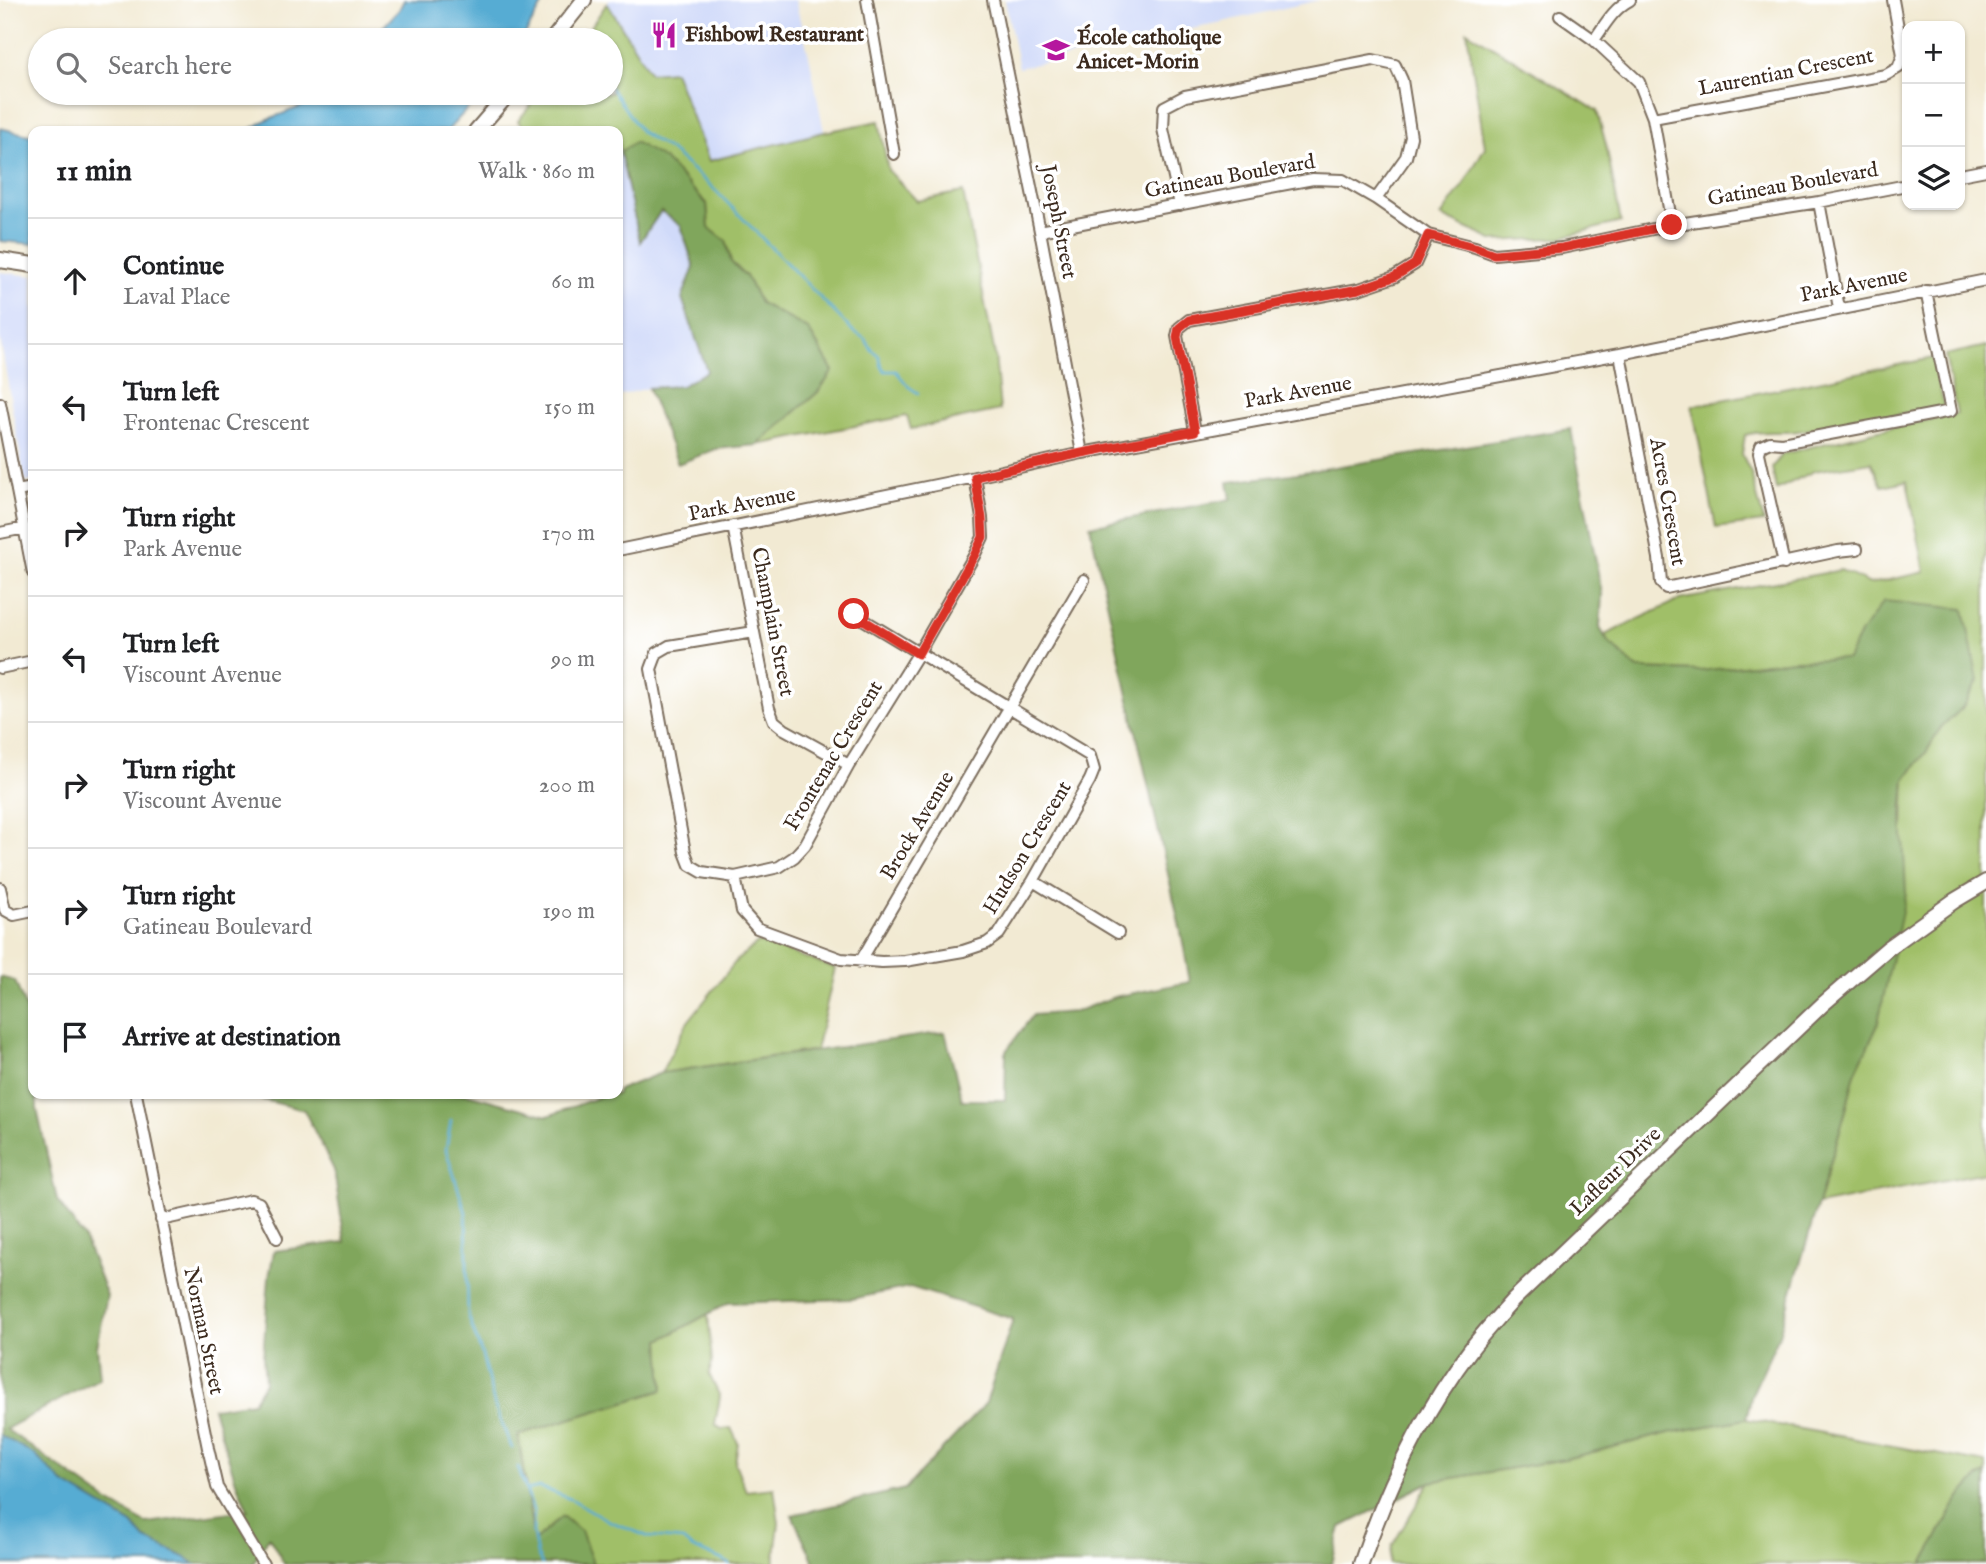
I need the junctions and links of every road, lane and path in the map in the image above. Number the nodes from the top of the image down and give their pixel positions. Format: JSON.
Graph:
{"nodes":[{"id":1,"x":584,"y":0,"type":"edge"},
{"id":2,"x":867,"y":0,"type":"edge"},
{"id":3,"x":993,"y":0,"type":"edge"},
{"id":4,"x":1630,"y":0,"type":"edge"},
{"id":5,"x":1893,"y":0,"type":"edge"},
{"id":6,"x":1560,"y":16,"type":"dead end"},
{"id":7,"x":562,"y":28,"type":"edge"},
{"id":8,"x":1594,"y":40,"type":"junction"},
{"id":9,"x":499,"y":105,"type":"edge"},
{"id":10,"x":1653,"y":118,"type":"junction"},
{"id":11,"x":480,"y":126,"type":"edge"},
{"id":12,"x":894,"y":154,"type":"dead end"},
{"id":13,"x":1986,"y":170,"type":"edge"},
{"id":14,"x":1965,"y":174,"type":"edge"},
{"id":15,"x":1902,"y":186,"type":"edge"},
{"id":16,"x":1376,"y":199,"type":"junction"},
{"id":17,"x":1819,"y":202,"type":"junction"},
{"id":18,"x":1180,"y":205,"type":"junction"},
{"id":19,"x":1672,"y":225,"type":"junction"},
{"id":20,"x":1040,"y":231,"type":"junction"},
{"id":21,"x":1428,"y":235,"type":"junction"},
{"id":22,"x":0,"y":260,"type":"edge"},
{"id":23,"x":28,"y":264,"type":"edge"},
{"id":24,"x":1986,"y":280,"type":"edge"},
{"id":25,"x":1927,"y":291,"type":"junction"},
{"id":26,"x":1839,"y":308,"type":"junction"},
{"id":27,"x":1620,"y":354,"type":"junction"},
{"id":28,"x":0,"y":403,"type":"edge"},
{"id":29,"x":1195,"y":431,"type":"junction"},
{"id":30,"x":1082,"y":453,"type":"junction"},
{"id":31,"x":975,"y":477,"type":"junction"},
{"id":32,"x":28,"y":489,"type":"edge"},
{"id":33,"x":17,"y":491,"type":"junction"},
{"id":34,"x":733,"y":526,"type":"junction"},
{"id":35,"x":25,"y":528,"type":"junction"},
{"id":36,"x":0,"y":533,"type":"edge"},
{"id":37,"x":28,"y":545,"type":"edge"},
{"id":38,"x":623,"y":549,"type":"edge"},
{"id":39,"x":1857,"y":549,"type":"dead end"},
{"id":40,"x":1784,"y":564,"type":"junction"},
{"id":41,"x":1083,"y":580,"type":"dead end"},
{"id":42,"x":854,"y":614,"type":"dead end"},
{"id":43,"x":754,"y":632,"type":"junction"},
{"id":44,"x":918,"y":654,"type":"junction"},
{"id":45,"x":28,"y":662,"type":"edge"},
{"id":46,"x":0,"y":668,"type":"edge"},
{"id":47,"x":1009,"y":709,"type":"junction"},
{"id":48,"x":849,"y":765,"type":"junction"},
{"id":49,"x":735,"y":877,"type":"junction"},
{"id":50,"x":1033,"y":881,"type":"junction"},
{"id":51,"x":1986,"y":883,"type":"edge"},
{"id":52,"x":0,"y":888,"type":"edge"},
{"id":53,"x":28,"y":912,"type":"edge"},
{"id":54,"x":1118,"y":933,"type":"dead end"},
{"id":55,"x":860,"y":962,"type":"junction"},
{"id":56,"x":137,"y":1099,"type":"edge"},
{"id":57,"x":161,"y":1220,"type":"junction"},
{"id":58,"x":276,"y":1238,"type":"dead end"},
{"id":59,"x":263,"y":1564,"type":"edge"},
{"id":60,"x":1361,"y":1564,"type":"edge"}],
"edges":[{"from":1,"to":7,"type":"main road"},
{"from":2,"to":12,"type":"street"},
{"from":3,"to":20,"type":"street","name":"Joseph Street"},
{"from":4,"to":8,"type":"street"},
{"from":5,"to":10,"type":"street","name":"Laurentian Crescent"},
{"from":6,"to":8,"type":"street"},
{"from":8,"to":10,"type":"street"},
{"from":9,"to":11,"type":"main road"},
{"from":10,"to":19,"type":"street"},
{"from":13,"to":14,"type":"street"},
{"from":15,"to":17,"type":"street","name":"Gatineau Boulevard"},
{"from":16,"to":18,"type":"street","name":"Gatineau Boulevard"},
{"from":16,"to":18,"type":"street"},
{"from":16,"to":21,"type":"street","name":"Gatineau Boulevard"},
{"from":17,"to":19,"type":"street","name":"Gatineau Boulevard"},
{"from":17,"to":26,"type":"street"},
{"from":18,"to":20,"type":"street","name":"Gatineau Boulevard"},
{"from":19,"to":21,"type":"street","name":"Gatineau Boulevard"},
{"from":20,"to":30,"type":"street","name":"Joseph Street"},
{"from":21,"to":29,"type":"street"},
{"from":22,"to":23,"type":"main road"},
{"from":24,"to":25,"type":"street","name":"Park Avenue"},
{"from":25,"to":26,"type":"street","name":"Park Avenue"},
{"from":25,"to":40,"type":"street"},
{"from":26,"to":27,"type":"street","name":"Park Avenue"},
{"from":27,"to":29,"type":"street","name":"Park Avenue"},
{"from":27,"to":40,"type":"street","name":"Acres Crescent"},
{"from":28,"to":33,"type":"street"},
{"from":29,"to":30,"type":"street","name":"Park Avenue"},
{"from":30,"to":31,"type":"street","name":"Park Avenue"},
{"from":31,"to":34,"type":"street","name":"Park Avenue"},
{"from":31,"to":44,"type":"street","name":"Frontenac Crescent"},
{"from":32,"to":33,"type":"street"},
{"from":33,"to":35,"type":"street"},
{"from":34,"to":38,"type":"street","name":"Park Avenue"},
{"from":34,"to":43,"type":"street","name":"Champlain Street"},
{"from":35,"to":36,"type":"street"},
{"from":35,"to":37,"type":"street"},
{"from":39,"to":40,"type":"street","name":"Acres Crescent"},
{"from":41,"to":47,"type":"street","name":"Brock Avenue"},
{"from":42,"to":44,"type":"street","name":"Hudson Crescent"},
{"from":43,"to":48,"type":"street","name":"Champlain Street"},
{"from":43,"to":49,"type":"street","name":"Frontenac Crescent"},
{"from":44,"to":47,"type":"street","name":"Hudson Crescent"},
{"from":44,"to":48,"type":"street","name":"Frontenac Crescent"},
{"from":45,"to":46,"type":"street"},
{"from":47,"to":50,"type":"street","name":"Hudson Crescent"},
{"from":47,"to":55,"type":"street","name":"Brock Avenue"},
{"from":48,"to":49,"type":"street","name":"Frontenac Crescent"},
{"from":49,"to":55,"type":"street","name":"Hudson Crescent"},
{"from":50,"to":54,"type":"street"},
{"from":50,"to":55,"type":"street","name":"Hudson Crescent"},
{"from":51,"to":60,"type":"main road","name":"Lafleur Drive"},
{"from":52,"to":53,"type":"street"},
{"from":56,"to":57,"type":"street","name":"Norman Street"},
{"from":57,"to":58,"type":"street"},
{"from":57,"to":59,"type":"street","name":"Norman Street"}]}
